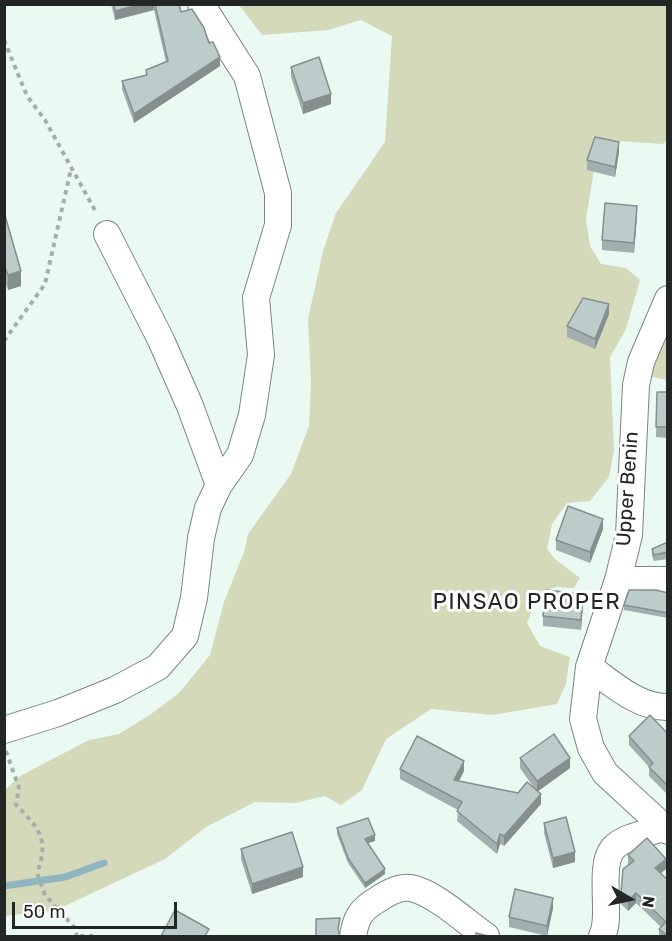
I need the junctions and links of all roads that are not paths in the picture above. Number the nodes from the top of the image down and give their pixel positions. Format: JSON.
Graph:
{"nodes":[{"id":1,"x":201,"y":4,"type":"edge"},
{"id":2,"x":107,"y":234,"type":"road end"},
{"id":3,"x":668,"y":299,"type":"edge"},
{"id":4,"x":219,"y":486,"type":"junction"},
{"id":5,"x":618,"y":580,"type":"junction"},
{"id":6,"x":668,"y":580,"type":"edge"},
{"id":7,"x":589,"y":667,"type":"junction"},
{"id":8,"x":668,"y":707,"type":"edge"},
{"id":9,"x":4,"y":729,"type":"edge"},
{"id":10,"x":666,"y":829,"type":"edge"},
{"id":11,"x":353,"y":936,"type":"edge"},
{"id":12,"x":486,"y":936,"type":"edge"},
{"id":13,"x":602,"y":936,"type":"edge"}],
"edges":[{"from":1,"to":4,"type":"street"},
{"from":2,"to":4,"type":"street"},
{"from":3,"to":5,"type":"street","name":"Upper Benin"},
{"from":4,"to":9,"type":"street"},
{"from":5,"to":6,"type":"street"},
{"from":5,"to":7,"type":"street","name":"Upper Benin"},
{"from":7,"to":8,"type":"street"},
{"from":7,"to":10,"type":"street","name":"Upper Benin"},
{"from":10,"to":13,"type":"street"},
{"from":11,"to":12,"type":"street"}]}
